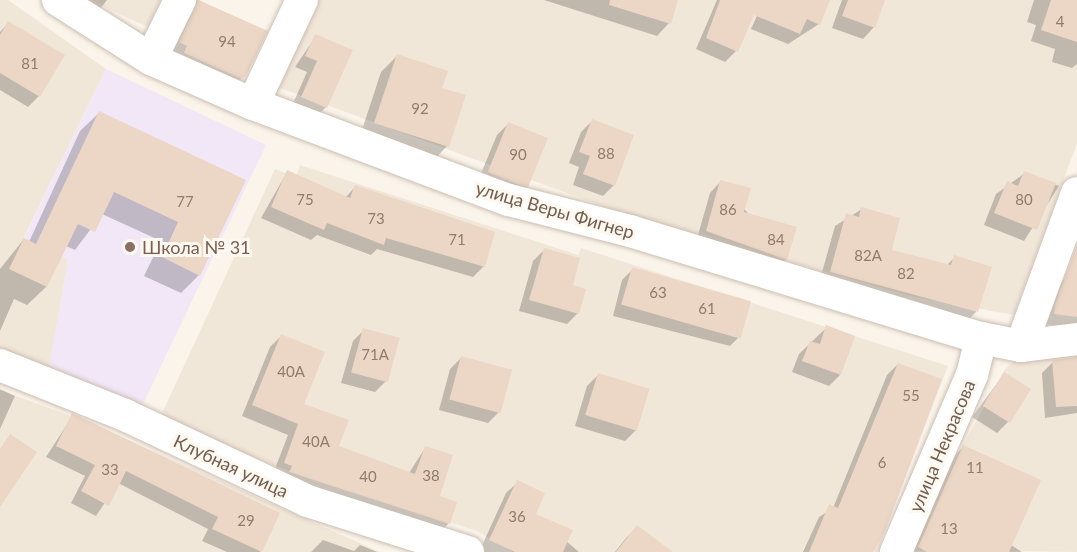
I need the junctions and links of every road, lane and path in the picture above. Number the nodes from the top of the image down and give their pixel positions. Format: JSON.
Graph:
{"nodes":[{"id":1,"x":58,"y":0,"type":"edge"},
{"id":2,"x":180,"y":0,"type":"edge"},
{"id":3,"x":302,"y":0,"type":"edge"},
{"id":4,"x":151,"y":60,"type":"junction"},
{"id":5,"x":254,"y":104,"type":"junction"},
{"id":6,"x":1077,"y":193,"type":"edge"},
{"id":7,"x":981,"y":338,"type":"junction"},
{"id":8,"x":1077,"y":339,"type":"edge"},
{"id":9,"x":1021,"y":346,"type":"junction"},
{"id":10,"x":0,"y":364,"type":"edge"},
{"id":11,"x":468,"y":552,"type":"edge"},
{"id":12,"x":896,"y":552,"type":"edge"}],
"edges":[{"from":1,"to":4,"type":"street","name":"улица Веры Фигнер"},
{"from":2,"to":4,"type":"street"},
{"from":3,"to":5,"type":"street"},
{"from":4,"to":5,"type":"street","name":"улица Веры Фигнер"},
{"from":5,"to":7,"type":"street","name":"улица Веры Фигнер"},
{"from":6,"to":9,"type":"street"},
{"from":7,"to":9,"type":"street","name":"улица Веры Фигнер"},
{"from":7,"to":12,"type":"street","name":"улица Некрасова"},
{"from":8,"to":9,"type":"street","name":"улица Веры Фигнер"},
{"from":10,"to":11,"type":"street","name":"Клубная улица"}]}
